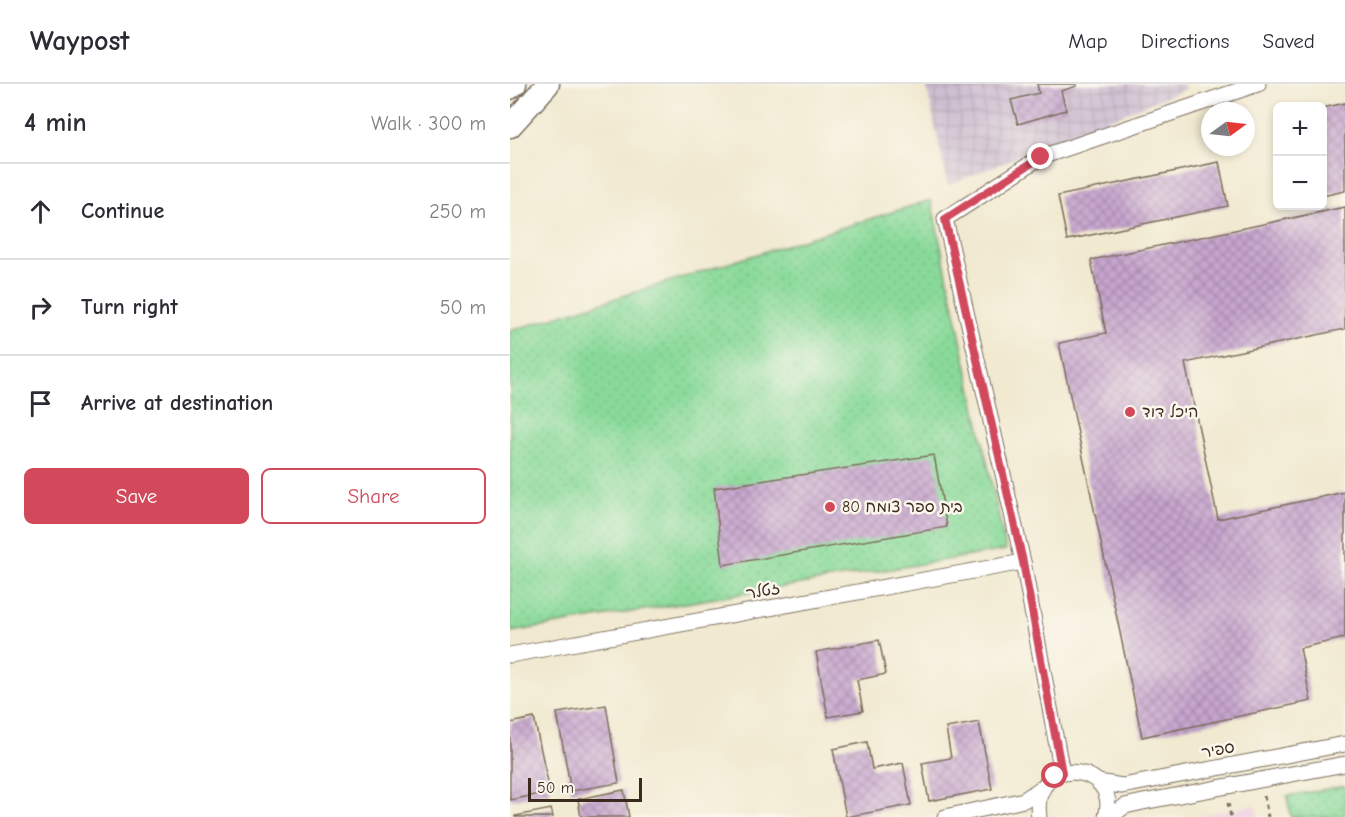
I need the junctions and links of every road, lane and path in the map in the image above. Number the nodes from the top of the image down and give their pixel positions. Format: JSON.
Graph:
{"nodes":[{"id":1,"x":515,"y":84,"type":"edge"},
{"id":2,"x":548,"y":84,"type":"edge"},
{"id":3,"x":1258,"y":84,"type":"edge"},
{"id":4,"x":510,"y":88,"type":"edge"},
{"id":5,"x":510,"y":126,"type":"edge"},
{"id":6,"x":1023,"y":562,"type":"junction"},
{"id":7,"x":510,"y":655,"type":"edge"},
{"id":8,"x":1345,"y":744,"type":"edge"},
{"id":9,"x":1345,"y":764,"type":"edge"},
{"id":10,"x":1062,"y":773,"type":"junction"},
{"id":11,"x":1098,"y":782,"type":"junction"},
{"id":12,"x":1043,"y":787,"type":"junction"},
{"id":13,"x":1264,"y":796,"type":"dead end"},
{"id":14,"x":1228,"y":802,"type":"dead end"},
{"id":15,"x":945,"y":817,"type":"edge"},
{"id":16,"x":1039,"y":817,"type":"edge"},
{"id":17,"x":1108,"y":817,"type":"edge"},
{"id":18,"x":1231,"y":817,"type":"edge"},
{"id":19,"x":1268,"y":817,"type":"edge"}],
"edges":[{"from":1,"to":4,"type":"highway"},
{"from":2,"to":5,"type":"highway"},
{"from":3,"to":6,"type":"street"},
{"from":6,"to":7,"type":"street","name":"זטלר"},
{"from":6,"to":10,"type":"street"},
{"from":8,"to":11,"type":"street","name":"ספיר"},
{"from":9,"to":17,"type":"street"},
{"from":10,"to":11,"type":"street","name":"ספיר"},
{"from":10,"to":12,"type":"street"},
{"from":11,"to":17,"type":"street"},
{"from":12,"to":15,"type":"street"},
{"from":12,"to":16,"type":"street"},
{"from":13,"to":19,"type":"path"},
{"from":14,"to":18,"type":"path"}]}
